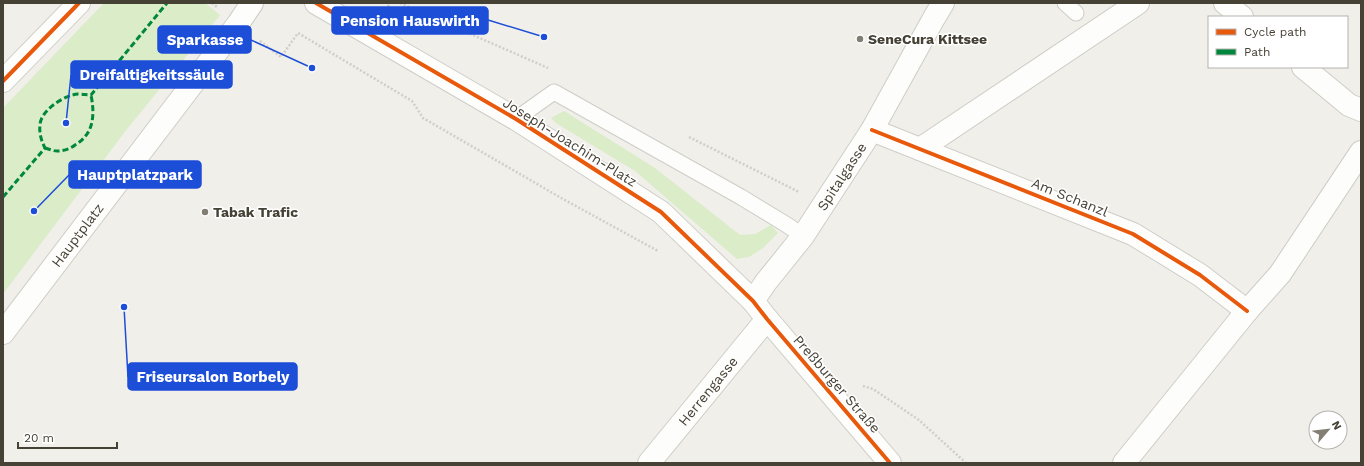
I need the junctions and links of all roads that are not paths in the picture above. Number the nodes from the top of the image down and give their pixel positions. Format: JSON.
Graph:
{"nodes":[{"id":1,"x":79,"y":3,"type":"edge"},
{"id":2,"x":252,"y":3,"type":"edge"},
{"id":3,"x":316,"y":3,"type":"edge"},
{"id":4,"x":944,"y":3,"type":"edge"},
{"id":5,"x":1065,"y":3,"type":"edge"},
{"id":6,"x":1138,"y":3,"type":"edge"},
{"id":7,"x":1225,"y":3,"type":"edge"},
{"id":8,"x":1076,"y":13,"type":"dead end"},
{"id":9,"x":1241,"y":16,"type":"edge"},
{"id":10,"x":1304,"y":68,"type":"edge"},
{"id":11,"x":3,"y":82,"type":"edge"},
{"id":12,"x":1361,"y":110,"type":"edge"},
{"id":13,"x":516,"y":119,"type":"junction"},
{"id":14,"x":872,"y":130,"type":"junction"},
{"id":15,"x":920,"y":149,"type":"junction"},
{"id":16,"x":1361,"y":152,"type":"edge"},
{"id":17,"x":803,"y":236,"type":"junction"},
{"id":18,"x":753,"y":301,"type":"junction"},
{"id":19,"x":1247,"y":311,"type":"junction"},
{"id":20,"x":767,"y":319,"type":"junction"},
{"id":21,"x":3,"y":333,"type":"edge"},
{"id":22,"x":649,"y":463,"type":"edge"},
{"id":23,"x":890,"y":463,"type":"edge"},
{"id":24,"x":1124,"y":463,"type":"edge"}],
"edges":[{"from":1,"to":11,"type":"street"},
{"from":2,"to":21,"type":"street","name":"Hauptplatz"},
{"from":3,"to":13,"type":"street","name":"Joseph-Joachim-Platz"},
{"from":4,"to":14,"type":"street","name":"Spitalgasse"},
{"from":5,"to":8,"type":"lane"},
{"from":6,"to":15,"type":"street"},
{"from":7,"to":9,"type":"street"},
{"from":10,"to":12,"type":"street"},
{"from":13,"to":17,"type":"lane"},
{"from":13,"to":18,"type":"street","name":"Joseph-Joachim-Platz"},
{"from":14,"to":15,"type":"street","name":"Am Schanzl"},
{"from":14,"to":17,"type":"street","name":"Spitalgasse"},
{"from":15,"to":19,"type":"street","name":"Am Schanzl"},
{"from":16,"to":19,"type":"street"},
{"from":17,"to":18,"type":"street","name":"Spitalgasse"},
{"from":18,"to":20,"type":"street","name":"Joseph-Joachim-Platz"},
{"from":19,"to":24,"type":"street"},
{"from":20,"to":22,"type":"street","name":"Herrengasse"},
{"from":20,"to":23,"type":"street","name":"Preßburger Straße"}]}
